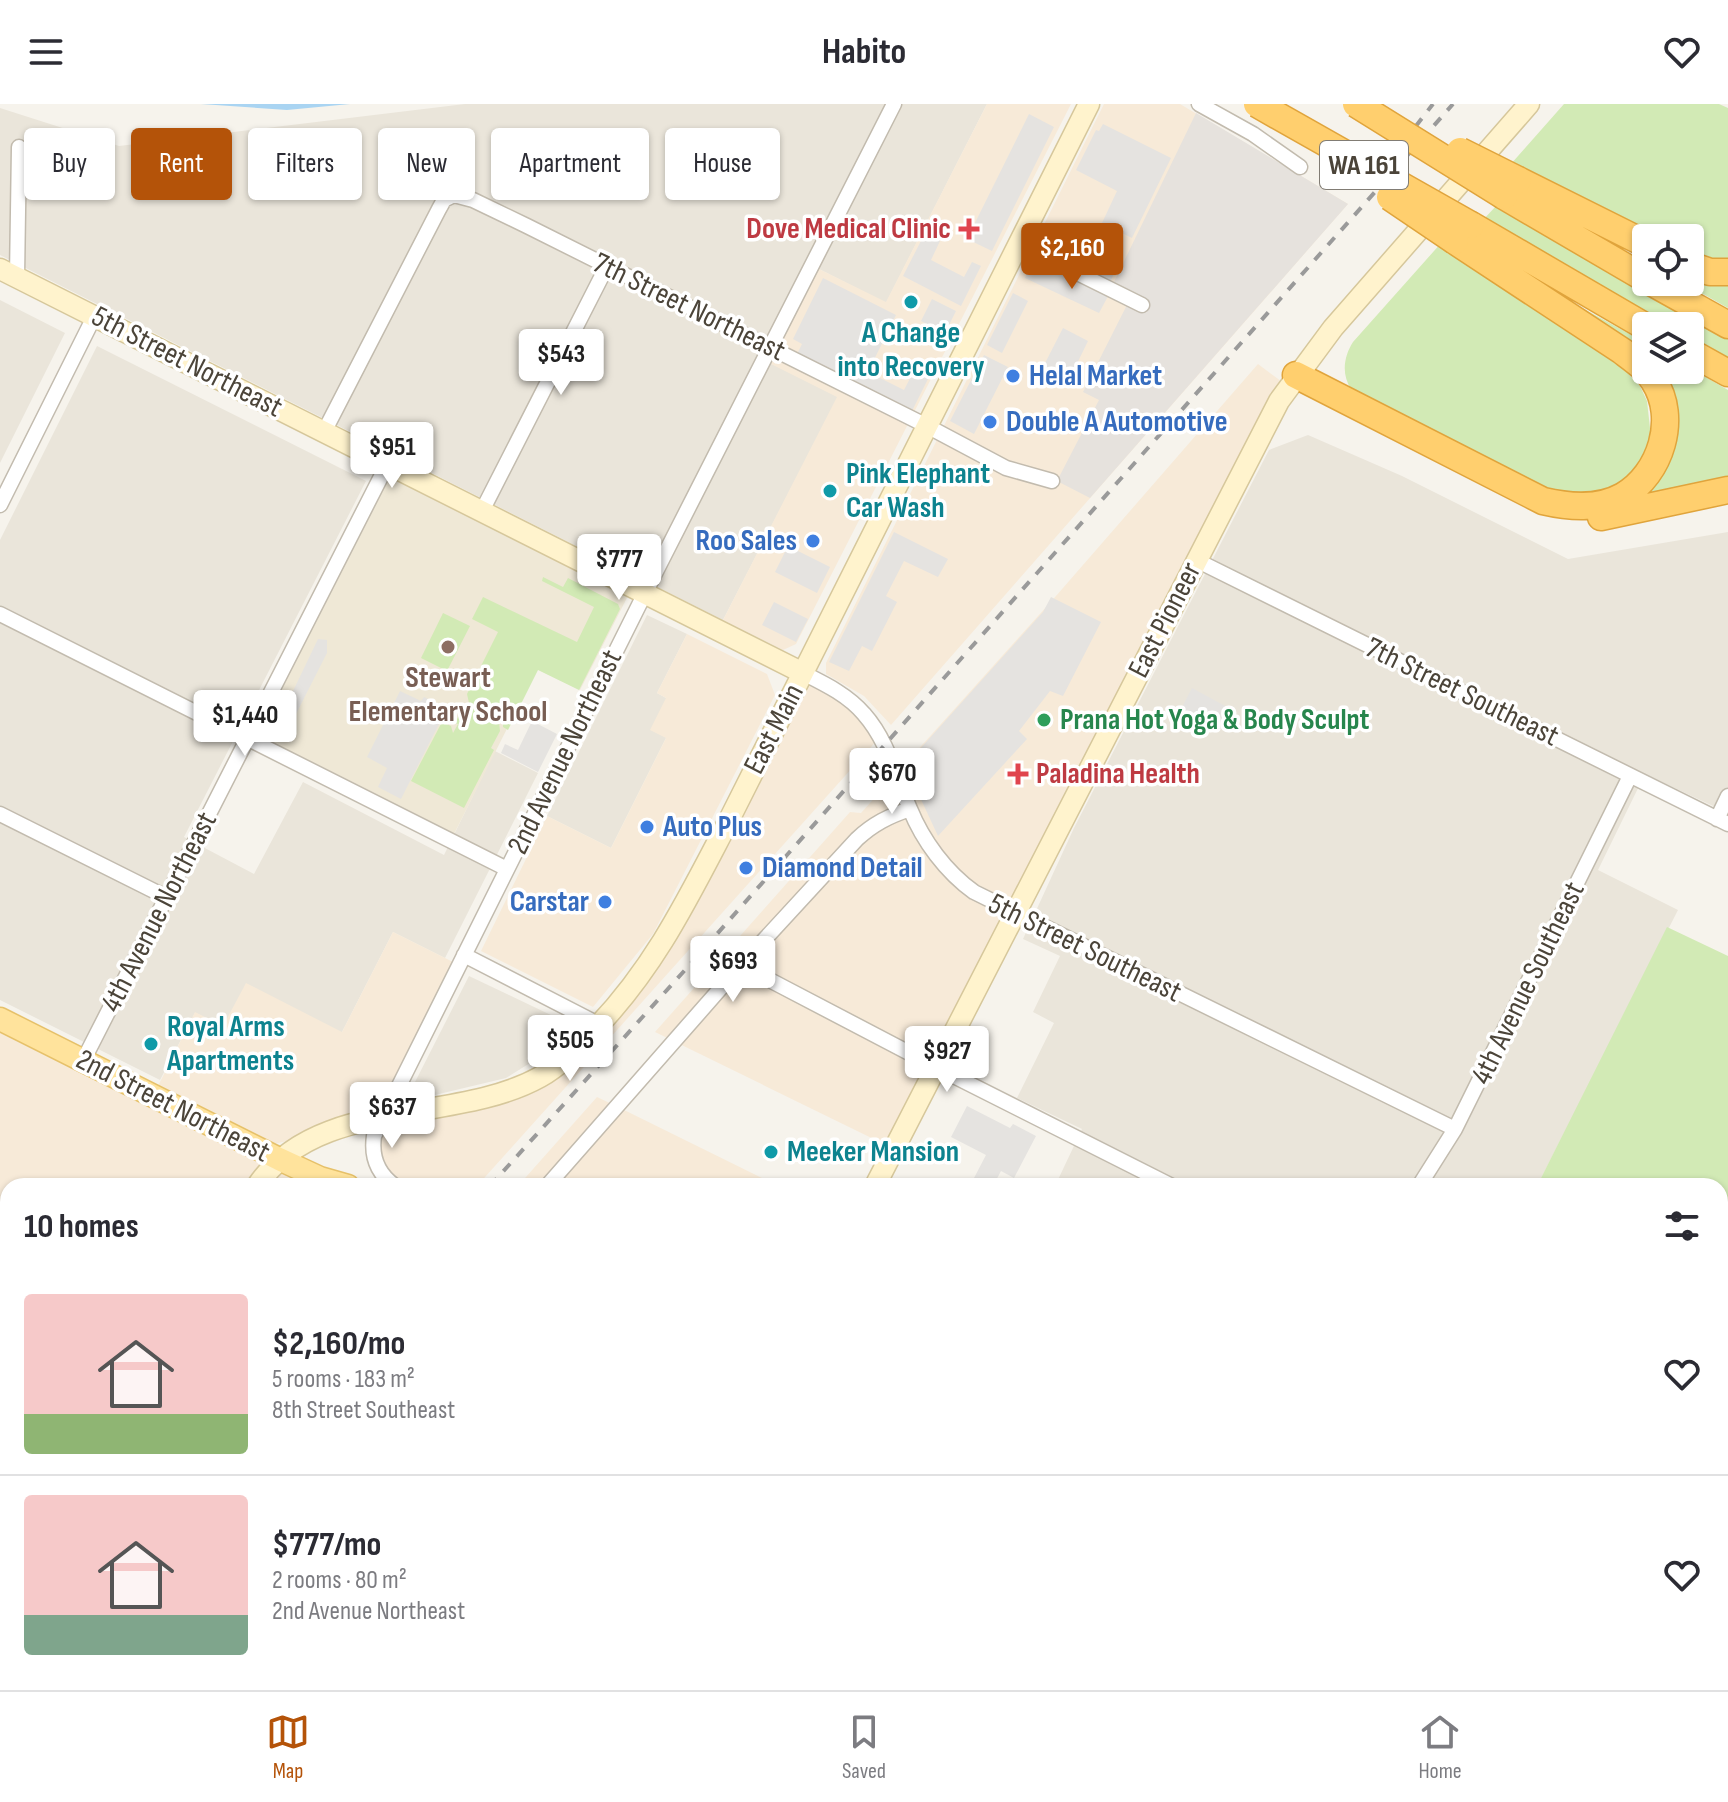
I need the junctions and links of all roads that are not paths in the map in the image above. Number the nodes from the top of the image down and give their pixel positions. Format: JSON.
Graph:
{"nodes":[{"id":1,"x":894,"y":104,"type":"edge"},
{"id":2,"x":1089,"y":104,"type":"edge"},
{"id":3,"x":1199,"y":104,"type":"edge"},
{"id":4,"x":1250,"y":104,"type":"edge"},
{"id":5,"x":1257,"y":104,"type":"edge"},
{"id":6,"x":1356,"y":104,"type":"edge"},
{"id":7,"x":1367,"y":104,"type":"edge"},
{"id":8,"x":1529,"y":104,"type":"edge"},
{"id":9,"x":19,"y":147,"type":"dead end"},
{"id":10,"x":1300,"y":167,"type":"dead end"},
{"id":11,"x":1511,"y":188,"type":"junction"},
{"id":12,"x":1463,"y":233,"type":"junction"},
{"id":13,"x":1632,"y":238,"type":"edge"},
{"id":14,"x":1019,"y":244,"type":"junction"},
{"id":15,"x":607,"y":266,"type":"junction"},
{"id":16,"x":1632,"y":270,"type":"edge"},
{"id":17,"x":1704,"y":270,"type":"edge"},
{"id":18,"x":1728,"y":272,"type":"edge"},
{"id":19,"x":9,"y":273,"type":"edge"},
{"id":20,"x":1675,"y":296,"type":"edge"},
{"id":21,"x":1142,"y":305,"type":"dead end"},
{"id":22,"x":95,"y":315,"type":"junction"},
{"id":23,"x":1632,"y":320,"type":"edge"},
{"id":24,"x":1728,"y":325,"type":"edge"},
{"id":25,"x":770,"y":347,"type":"junction"},
{"id":26,"x":1704,"y":360,"type":"edge"},
{"id":27,"x":1728,"y":373,"type":"edge"},
{"id":28,"x":1292,"y":381,"type":"junction"},
{"id":29,"x":927,"y":426,"type":"junction"},
{"id":30,"x":324,"y":432,"type":"junction"},
{"id":31,"x":388,"y":463,"type":"junction"},
{"id":32,"x":1052,"y":481,"type":"dead end"},
{"id":33,"x":1728,"y":490,"type":"edge"},
{"id":34,"x":0,"y":505,"type":"edge"},
{"id":35,"x":482,"y":511,"type":"junction"},
{"id":36,"x":1196,"y":560,"type":"junction"},
{"id":37,"x":645,"y":593,"type":"junction"},
{"id":38,"x":0,"y":614,"type":"edge"},
{"id":39,"x":803,"y":673,"type":"junction"},
{"id":40,"x":247,"y":738,"type":"junction"},
{"id":41,"x":1630,"y":776,"type":"junction"},
{"id":42,"x":1728,"y":796,"type":"edge"},
{"id":43,"x":910,"y":809,"type":"junction"},
{"id":44,"x":0,"y":814,"type":"edge"},
{"id":45,"x":1722,"y":821,"type":"edge"},
{"id":46,"x":507,"y":869,"type":"junction"},
{"id":47,"x":166,"y":897,"type":"junction"},
{"id":48,"x":1014,"y":914,"type":"junction"},
{"id":49,"x":464,"y":955,"type":"junction"},
{"id":50,"x":741,"y":965,"type":"junction"},
{"id":51,"x":0,"y":1019,"type":"edge"},
{"id":52,"x":600,"y":1025,"type":"junction"},
{"id":53,"x":83,"y":1061,"type":"junction"},
{"id":54,"x":936,"y":1067,"type":"junction"},
{"id":55,"x":382,"y":1119,"type":"junction"},
{"id":56,"x":1455,"y":1129,"type":"junction"},
{"id":57,"x":279,"y":1159,"type":"junction"},
{"id":58,"x":264,"y":1178,"type":"edge"},
{"id":59,"x":320,"y":1178,"type":"edge"},
{"id":60,"x":386,"y":1178,"type":"edge"},
{"id":61,"x":554,"y":1178,"type":"edge"},
{"id":62,"x":879,"y":1178,"type":"edge"},
{"id":63,"x":1156,"y":1178,"type":"edge"},
{"id":64,"x":1424,"y":1178,"type":"edge"}],
"edges":[{"from":1,"to":25,"type":"street","name":"2nd Avenue Northeast"},
{"from":2,"to":14,"type":"main road","name":"East Main"},
{"from":3,"to":10,"type":"street"},
{"from":4,"to":12,"type":"highway","bridge":true},
{"from":5,"to":12,"type":"highway","number":"WA 161","bridge":true},
{"from":6,"to":11,"type":"highway","number":"WA 161","bridge":true},
{"from":7,"to":11,"type":"highway","bridge":true},
{"from":8,"to":28,"type":"main road","name":"East Pioneer"},
{"from":9,"to":19,"type":"street"},
{"from":11,"to":13,"type":"highway"},
{"from":11,"to":16,"type":"highway","number":"WA 161"},
{"from":12,"to":23,"type":"highway","number":"WA 161"},
{"from":12,"to":28,"type":"highway"},
{"from":14,"to":21,"type":"street"},
{"from":14,"to":29,"type":"main road","name":"East Main"},
{"from":15,"to":25,"type":"street","name":"7th Street Northeast"},
{"from":15,"to":30,"type":"street","name":"7th Street Northeast"},
{"from":15,"to":35,"type":"street"},
{"from":17,"to":18,"type":"highway"},
{"from":19,"to":22,"type":"main road","name":"5th Street Northeast"},
{"from":20,"to":24,"type":"highway","number":"WA 161"},
{"from":22,"to":30,"type":"main road","name":"5th Street Northeast"},
{"from":22,"to":34,"type":"street"},
{"from":25,"to":29,"type":"street","name":"7th Street Northeast"},
{"from":25,"to":37,"type":"street","name":"2nd Avenue Northeast"},
{"from":26,"to":27,"type":"highway"},
{"from":28,"to":33,"type":"highway"},
{"from":28,"to":36,"type":"main road","name":"East Pioneer"},
{"from":29,"to":32,"type":"street"},
{"from":29,"to":39,"type":"main road","name":"East Main"},
{"from":30,"to":31,"type":"main road","name":"5th Street Northeast"},
{"from":31,"to":35,"type":"main road","name":"5th Street Northeast"},
{"from":31,"to":40,"type":"street","name":"4th Avenue Northeast"},
{"from":35,"to":37,"type":"main road","name":"5th Street Northeast"},
{"from":36,"to":41,"type":"street","name":"7th Street Southeast"},
{"from":36,"to":48,"type":"main road","name":"East Pioneer"},
{"from":37,"to":39,"type":"main road","name":"5th Street Northeast"},
{"from":37,"to":46,"type":"street","name":"2nd Avenue Northeast"},
{"from":38,"to":40,"type":"street"},
{"from":39,"to":43,"type":"street","name":"5th Street Southeast"},
{"from":39,"to":52,"type":"main road","name":"East Main"},
{"from":40,"to":46,"type":"street"},
{"from":40,"to":47,"type":"street","name":"4th Avenue Northeast"},
{"from":41,"to":45,"type":"street","name":"7th Street Southeast"},
{"from":41,"to":56,"type":"street","name":"4th Avenue Southeast"},
{"from":42,"to":45,"type":"street"},
{"from":43,"to":48,"type":"street","name":"5th Street Southeast"},
{"from":43,"to":50,"type":"street"},
{"from":44,"to":47,"type":"street"},
{"from":46,"to":49,"type":"street","name":"2nd Avenue Northeast"},
{"from":47,"to":53,"type":"street","name":"4th Avenue Northeast"},
{"from":48,"to":54,"type":"main road","name":"East Pioneer"},
{"from":48,"to":56,"type":"street","name":"5th Street Southeast"},
{"from":49,"to":52,"type":"street"},
{"from":49,"to":55,"type":"street","name":"2nd Avenue Northeast"},
{"from":50,"to":54,"type":"street"},
{"from":50,"to":61,"type":"street"},
{"from":51,"to":53,"type":"main road","name":"2nd Street Northeast"},
{"from":52,"to":55,"type":"main road","name":"East Main"},
{"from":53,"to":57,"type":"main road","name":"2nd Street Northeast"},
{"from":54,"to":62,"type":"main road","name":"East Pioneer"},
{"from":54,"to":63,"type":"street"},
{"from":55,"to":57,"type":"main road","name":"East Main"},
{"from":55,"to":60,"type":"street","name":"2nd Avenue Northeast"},
{"from":56,"to":64,"type":"street","name":"4th Avenue Southeast"},
{"from":57,"to":58,"type":"main road","name":"East Main"},
{"from":57,"to":59,"type":"main road","name":"2nd Street Northeast"}]}
